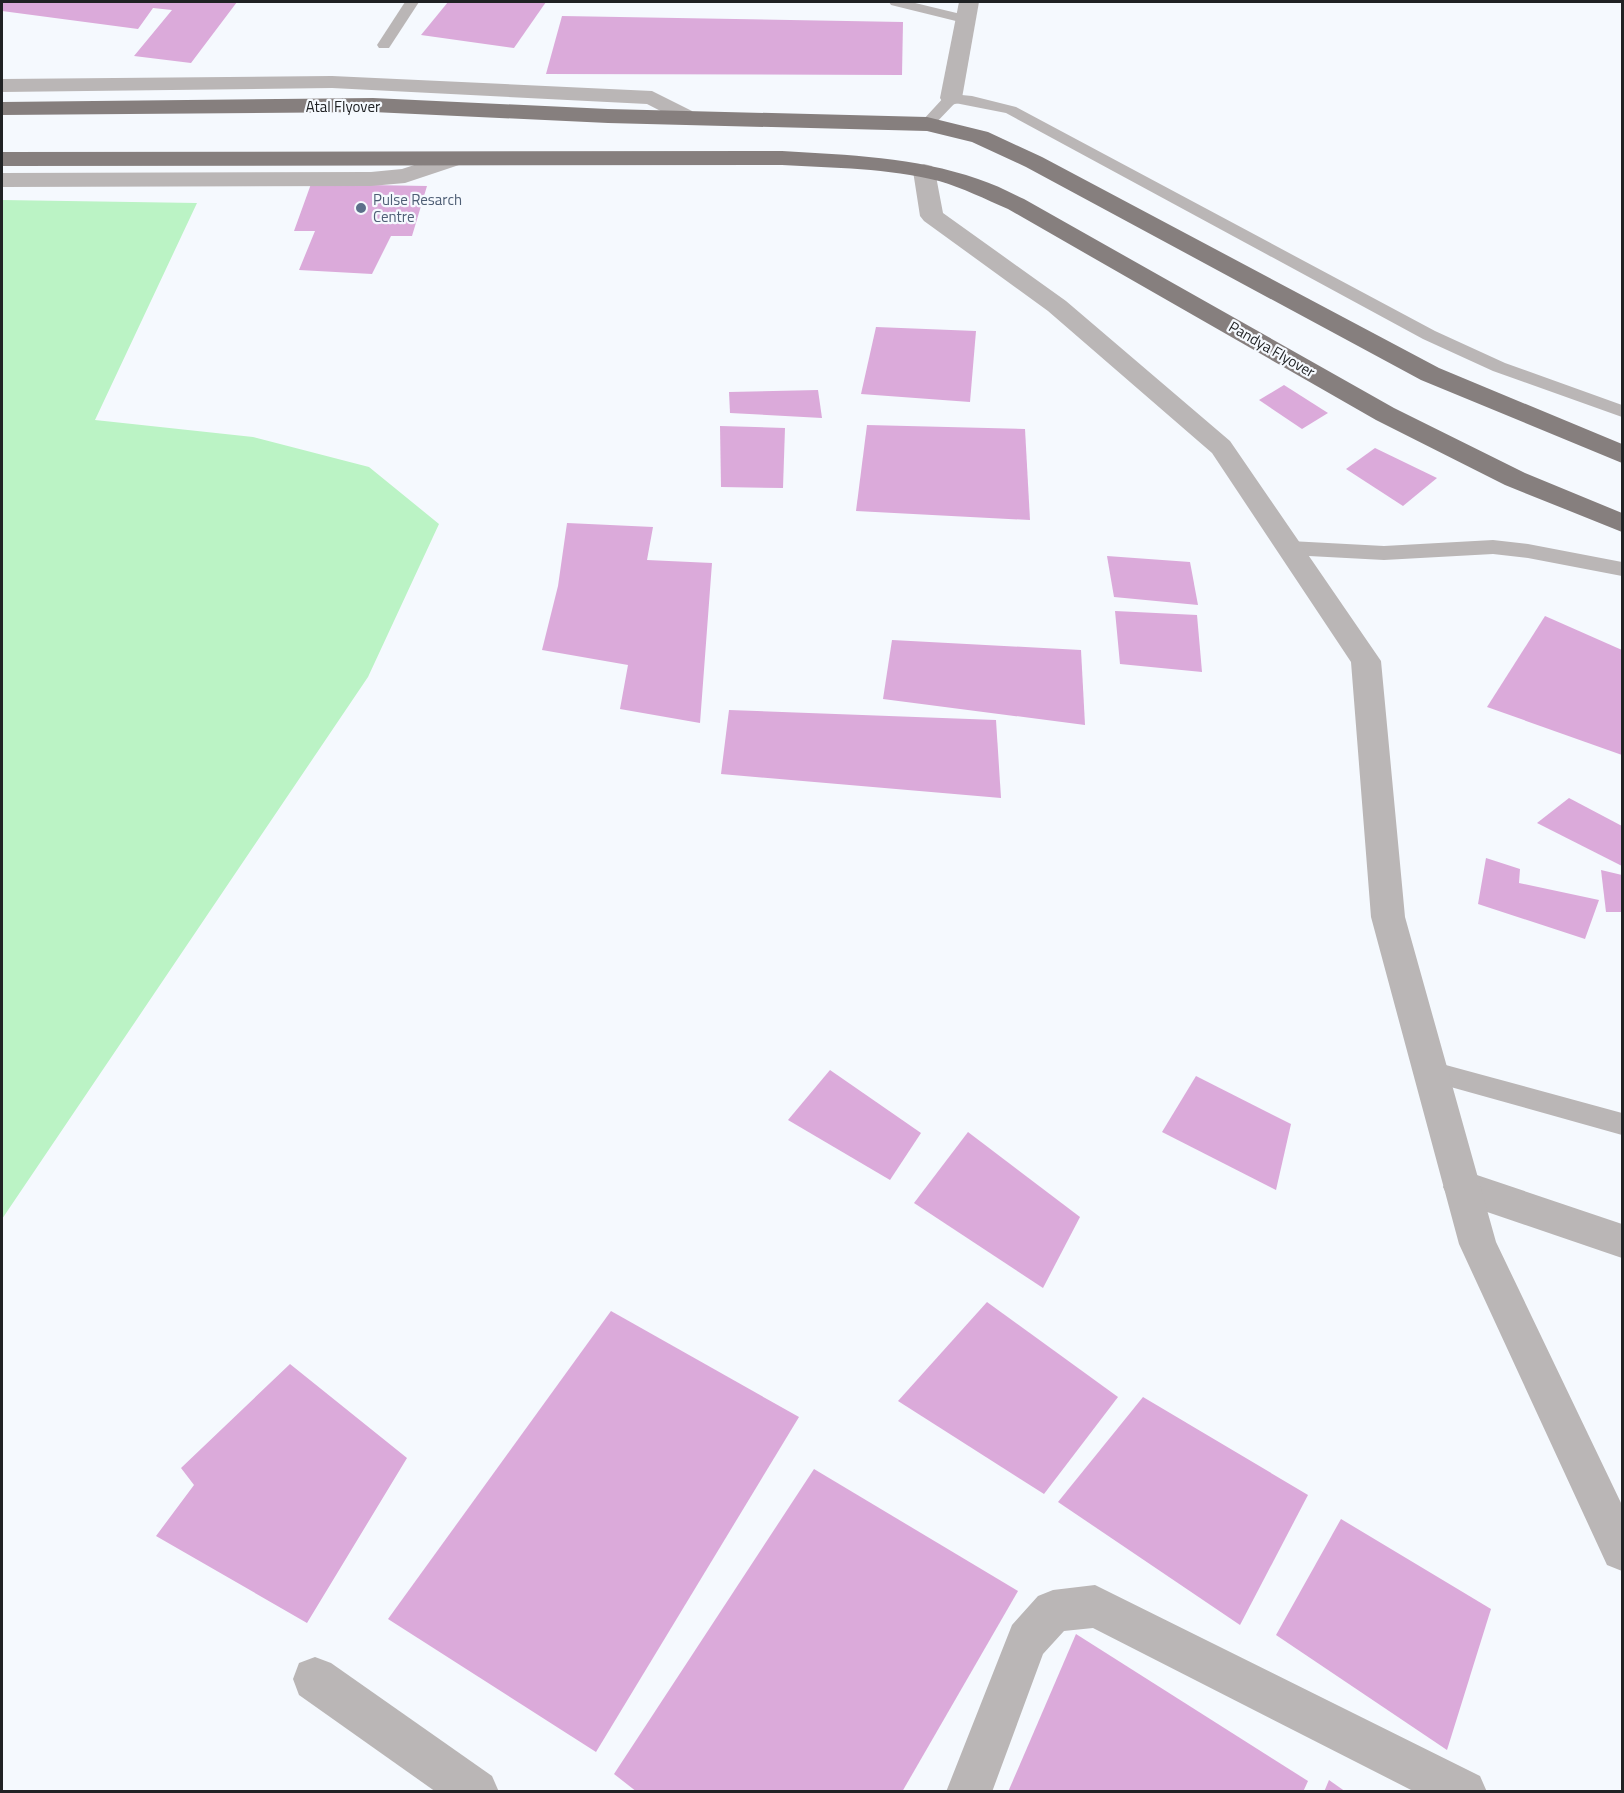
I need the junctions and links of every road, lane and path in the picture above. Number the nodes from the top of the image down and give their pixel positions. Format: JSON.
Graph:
{"nodes":[{"id":1,"x":412,"y":2,"type":"edge"},
{"id":2,"x":896,"y":2,"type":"edge"},
{"id":3,"x":966,"y":10,"type":"edge"},
{"id":4,"x":384,"y":45,"type":"dead end"},
{"id":5,"x":2,"y":86,"type":"edge"},
{"id":6,"x":951,"y":98,"type":"junction"},
{"id":7,"x":2,"y":109,"type":"edge"},
{"id":8,"x":684,"y":116,"type":"junction"},
{"id":9,"x":927,"y":124,"type":"junction"},
{"id":10,"x":2,"y":159,"type":"edge"},
{"id":11,"x":451,"y":160,"type":"junction"},
{"id":12,"x":924,"y":171,"type":"junction"},
{"id":13,"x":2,"y":180,"type":"edge"},
{"id":14,"x":1623,"y":411,"type":"edge"},
{"id":15,"x":1623,"y":454,"type":"edge"},
{"id":16,"x":1623,"y":523,"type":"edge"},
{"id":17,"x":1290,"y":548,"type":"junction"},
{"id":18,"x":1623,"y":569,"type":"edge"},
{"id":19,"x":1431,"y":1072,"type":"junction"},
{"id":20,"x":1623,"y":1124,"type":"edge"},
{"id":21,"x":1462,"y":1187,"type":"junction"},
{"id":22,"x":1623,"y":1241,"type":"edge"},
{"id":23,"x":1623,"y":1550,"type":"edge"},
{"id":24,"x":315,"y":1679,"type":"dead end"},
{"id":25,"x":476,"y":1791,"type":"edge"},
{"id":26,"x":969,"y":1791,"type":"edge"},
{"id":27,"x":1464,"y":1791,"type":"edge"}],
"edges":[{"from":1,"to":4,"type":"lane"},
{"from":2,"to":3,"type":"lane"},
{"from":3,"to":6,"type":"street"},
{"from":5,"to":8,"type":"street"},
{"from":6,"to":9,"type":"lane"},
{"from":6,"to":14,"type":"lane"},
{"from":7,"to":8,"type":"main road","name":"Atal Flyover"},
{"from":8,"to":9,"type":"main road","name":"Atal Flyover"},
{"from":9,"to":15,"type":"main road"},
{"from":10,"to":11,"type":"main road"},
{"from":11,"to":12,"type":"main road","name":"Pandya Flyover"},
{"from":11,"to":13,"type":"street"},
{"from":12,"to":16,"type":"main road","name":"Pandya Flyover"},
{"from":12,"to":17,"type":"street"},
{"from":17,"to":18,"type":"lane"},
{"from":17,"to":19,"type":"street"},
{"from":19,"to":20,"type":"lane"},
{"from":19,"to":21,"type":"street"},
{"from":21,"to":22,"type":"street"},
{"from":21,"to":23,"type":"street"},
{"from":24,"to":25,"type":"street"},
{"from":26,"to":27,"type":"street"}]}
